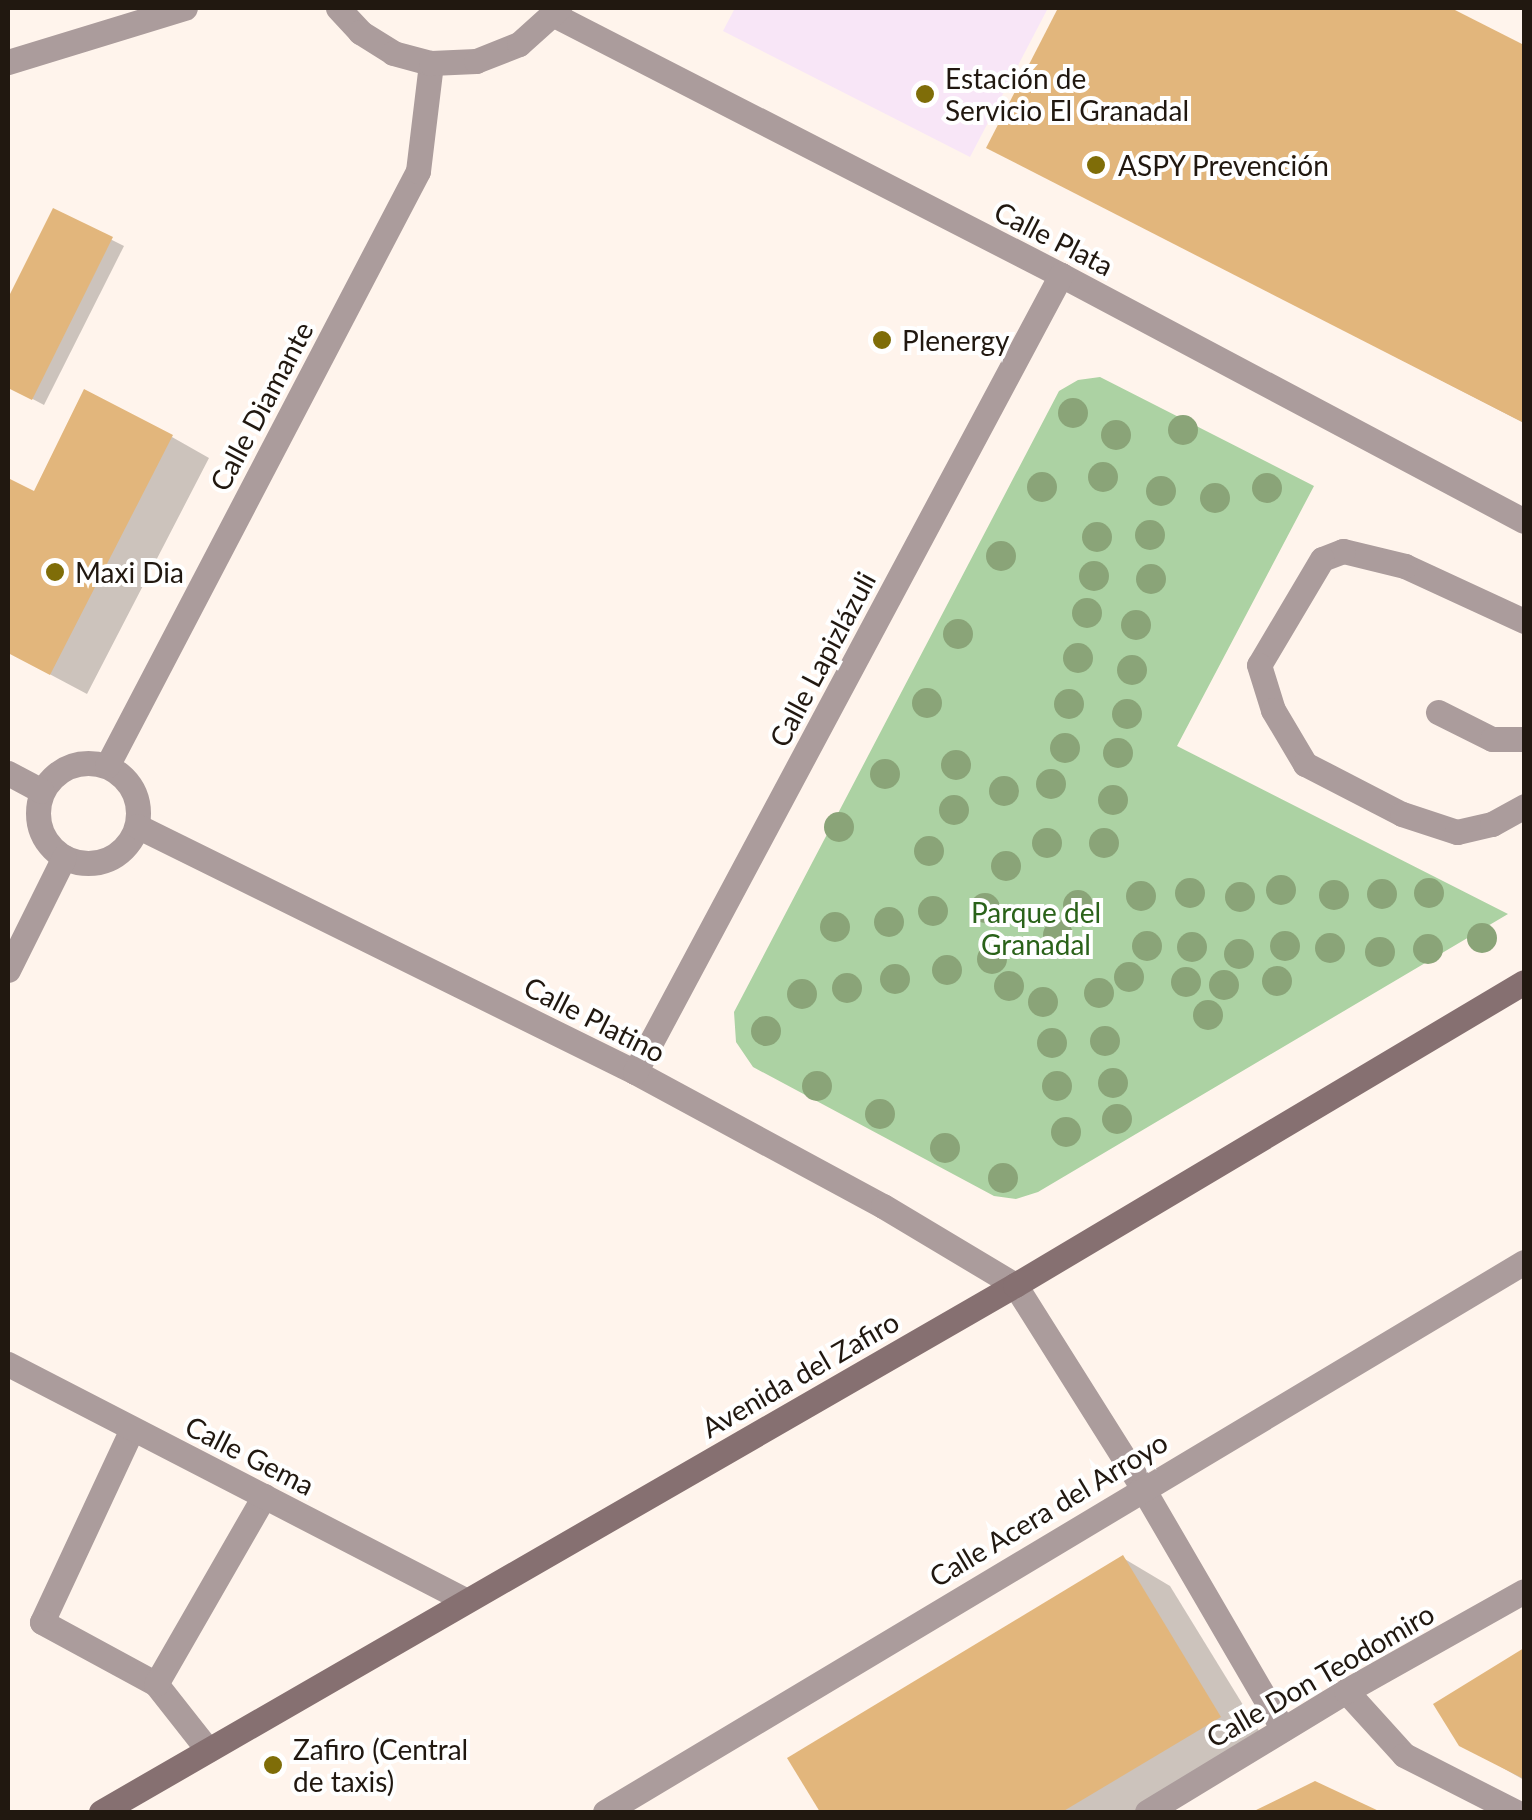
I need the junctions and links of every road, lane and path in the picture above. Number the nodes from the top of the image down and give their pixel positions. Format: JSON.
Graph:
{"nodes":[{"id":1,"x":185,"y":8,"type":"edge"},
{"id":2,"x":338,"y":8,"type":"edge"},
{"id":3,"x":556,"y":11,"type":"edge"},
{"id":4,"x":8,"y":62,"type":"edge"},
{"id":5,"x":431,"y":63,"type":"junction"},
{"id":6,"x":1062,"y":275,"type":"junction"},
{"id":7,"x":1524,"y":521,"type":"edge"},
{"id":8,"x":1524,"y":621,"type":"edge"},
{"id":9,"x":1438,"y":712,"type":"dead end"},
{"id":10,"x":1524,"y":739,"type":"edge"},
{"id":11,"x":107,"y":766,"type":"junction"},
{"id":12,"x":8,"y":773,"type":"edge"},
{"id":13,"x":42,"y":791,"type":"junction"},
{"id":14,"x":1524,"y":806,"type":"edge"},
{"id":15,"x":137,"y":826,"type":"junction"},
{"id":16,"x":64,"y":857,"type":"junction"},
{"id":17,"x":8,"y":970,"type":"edge"},
{"id":18,"x":1524,"y":982,"type":"edge"},
{"id":19,"x":635,"y":1072,"type":"junction"},
{"id":20,"x":1524,"y":1262,"type":"edge"},
{"id":21,"x":1015,"y":1285,"type":"junction"},
{"id":22,"x":8,"y":1364,"type":"edge"},
{"id":23,"x":132,"y":1429,"type":"junction"},
{"id":24,"x":1142,"y":1487,"type":"junction"},
{"id":25,"x":264,"y":1496,"type":"junction"},
{"id":26,"x":1524,"y":1591,"type":"edge"},
{"id":27,"x":465,"y":1600,"type":"junction"},
{"id":28,"x":156,"y":1684,"type":"junction"},
{"id":29,"x":1346,"y":1691,"type":"junction"},
{"id":30,"x":1283,"y":1729,"type":"junction"},
{"id":31,"x":208,"y":1750,"type":"junction"},
{"id":32,"x":101,"y":1812,"type":"edge"},
{"id":33,"x":605,"y":1812,"type":"edge"},
{"id":34,"x":1147,"y":1812,"type":"edge"},
{"id":35,"x":1516,"y":1812,"type":"edge"}],
"edges":[{"from":1,"to":4,"type":"street"},
{"from":2,"to":5,"type":"street"},
{"from":3,"to":5,"type":"street"},
{"from":3,"to":6,"type":"street","name":"Calle Plata"},
{"from":5,"to":11,"type":"street","name":"Calle Diamante"},
{"from":6,"to":7,"type":"street","name":"Calle Plata"},
{"from":6,"to":19,"type":"street","name":"Calle Lapizlázuli"},
{"from":8,"to":14,"type":"street"},
{"from":9,"to":10,"type":"street"},
{"from":11,"to":13,"type":"street"},
{"from":11,"to":15,"type":"street"},
{"from":12,"to":13,"type":"street"},
{"from":13,"to":16,"type":"street"},
{"from":15,"to":16,"type":"street"},
{"from":15,"to":19,"type":"street","name":"Calle Platino"},
{"from":16,"to":17,"type":"street"},
{"from":18,"to":21,"type":"main road","name":"Avenida del Zafiro"},
{"from":19,"to":21,"type":"street","name":"Calle Platino"},
{"from":20,"to":24,"type":"street","name":"Calle Acera del Arroyo"},
{"from":21,"to":24,"type":"street"},
{"from":21,"to":27,"type":"main road","name":"Avenida del Zafiro"},
{"from":22,"to":23,"type":"street","name":"Calle Gema"},
{"from":23,"to":25,"type":"street","name":"Calle Gema"},
{"from":23,"to":28,"type":"street"},
{"from":24,"to":30,"type":"street"},
{"from":24,"to":33,"type":"street","name":"Calle Acera del Arroyo"},
{"from":25,"to":27,"type":"street","name":"Calle Gema"},
{"from":25,"to":28,"type":"street"},
{"from":26,"to":29,"type":"street","name":"Calle Don Teodomiro"},
{"from":27,"to":31,"type":"main road","name":"Avenida del Zafiro"},
{"from":28,"to":31,"type":"street"},
{"from":29,"to":30,"type":"street","name":"Calle Don Teodomiro"},
{"from":29,"to":35,"type":"street"},
{"from":30,"to":34,"type":"street","name":"Calle Don Teodomiro"},
{"from":31,"to":32,"type":"main road","name":"Avenida del Zafiro"}]}
